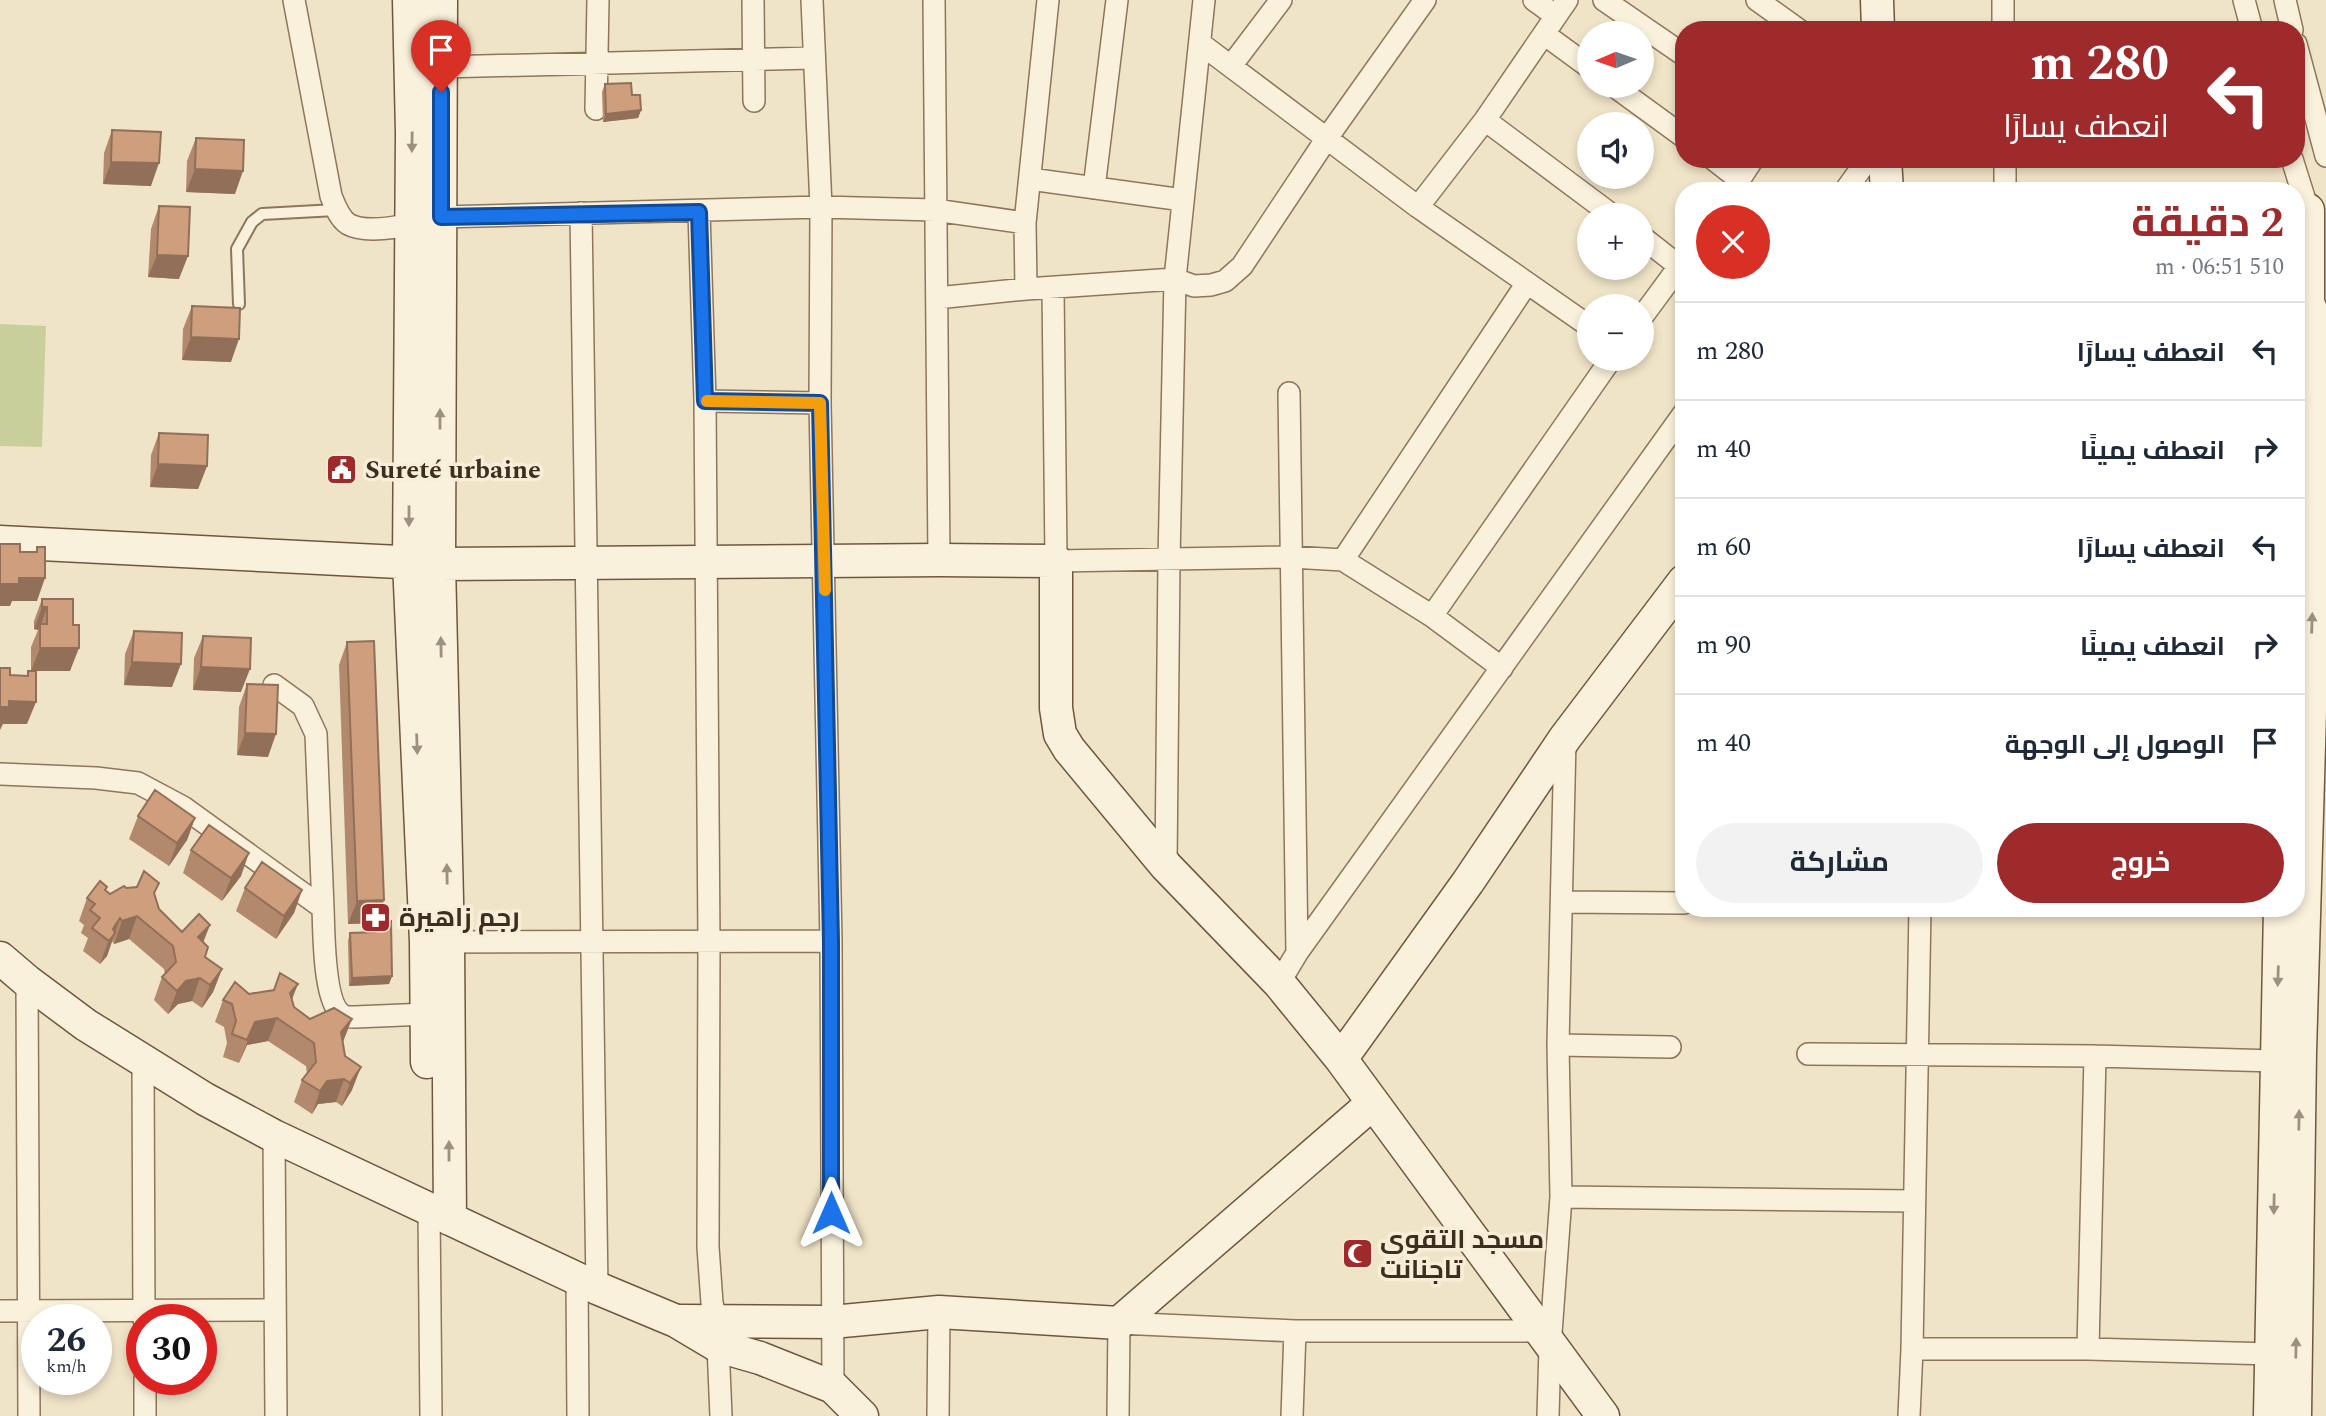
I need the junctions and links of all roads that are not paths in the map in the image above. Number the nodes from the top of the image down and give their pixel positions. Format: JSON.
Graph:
{"nodes":[{"id":1,"x":294,"y":0,"type":"edge"},
{"id":2,"x":410,"y":0,"type":"edge"},
{"id":3,"x":441,"y":0,"type":"edge"},
{"id":4,"x":598,"y":0,"type":"edge"},
{"id":5,"x":753,"y":0,"type":"edge"},
{"id":6,"x":811,"y":0,"type":"edge"},
{"id":7,"x":934,"y":0,"type":"edge"},
{"id":8,"x":1048,"y":0,"type":"edge"},
{"id":9,"x":1117,"y":0,"type":"edge"},
{"id":10,"x":1204,"y":0,"type":"edge"},
{"id":11,"x":1280,"y":0,"type":"edge"},
{"id":12,"x":1425,"y":0,"type":"edge"},
{"id":13,"x":1534,"y":0,"type":"edge"},
{"id":14,"x":1604,"y":0,"type":"edge"},
{"id":15,"x":1758,"y":0,"type":"edge"},
{"id":16,"x":1877,"y":0,"type":"edge"},
{"id":17,"x":2003,"y":0,"type":"edge"},
{"id":18,"x":2244,"y":0,"type":"edge"},
{"id":19,"x":2285,"y":0,"type":"edge"},
{"id":20,"x":1562,"y":8,"type":"edge"},
{"id":21,"x":1787,"y":21,"type":"edge"},
{"id":22,"x":1878,"y":21,"type":"edge"},
{"id":23,"x":2003,"y":21,"type":"edge"},
{"id":24,"x":2250,"y":21,"type":"edge"},
{"id":25,"x":2290,"y":21,"type":"edge"},
{"id":26,"x":1544,"y":34,"type":"junction"},
{"id":27,"x":1201,"y":44,"type":"junction"},
{"id":28,"x":1675,"y":49,"type":"edge"},
{"id":29,"x":813,"y":58,"type":"junction"},
{"id":30,"x":753,"y":59,"type":"junction"},
{"id":31,"x":1577,"y":59,"type":"edge"},
{"id":32,"x":598,"y":62,"type":"junction"},
{"id":33,"x":441,"y":66,"type":"junction"},
{"id":34,"x":1231,"y":66,"type":"junction"},
{"id":35,"x":2305,"y":78,"type":"edge"},
{"id":36,"x":1630,"y":98,"type":"edge"},
{"id":37,"x":754,"y":101,"type":"dead end"},
{"id":38,"x":596,"y":109,"type":"dead end"},
{"id":39,"x":1485,"y":120,"type":"junction"},
{"id":40,"x":1675,"y":130,"type":"edge"},
{"id":41,"x":1327,"y":138,"type":"junction"},
{"id":42,"x":2326,"y":156,"type":"edge"},
{"id":43,"x":1721,"y":168,"type":"edge"},
{"id":44,"x":1030,"y":179,"type":"junction"},
{"id":45,"x":1733,"y":182,"type":"edge"},
{"id":46,"x":1094,"y":188,"type":"junction"},
{"id":47,"x":1183,"y":200,"type":"junction"},
{"id":48,"x":1596,"y":203,"type":"edge"},
{"id":49,"x":821,"y":207,"type":"junction"},
{"id":50,"x":1418,"y":207,"type":"junction"},
{"id":51,"x":336,"y":210,"type":"junction"},
{"id":52,"x":934,"y":210,"type":"junction"},
{"id":53,"x":2310,"y":210,"type":"edge"},
{"id":54,"x":699,"y":212,"type":"junction"},
{"id":55,"x":581,"y":213,"type":"junction"},
{"id":56,"x":441,"y":217,"type":"junction"},
{"id":57,"x":1025,"y":223,"type":"junction"},
{"id":58,"x":411,"y":225,"type":"junction"},
{"id":59,"x":1654,"y":245,"type":"edge"},
{"id":60,"x":1675,"y":259,"type":"edge"},
{"id":61,"x":1675,"y":271,"type":"edge"},
{"id":62,"x":1175,"y":279,"type":"junction"},
{"id":63,"x":1527,"y":283,"type":"junction"},
{"id":64,"x":1053,"y":288,"type":"junction"},
{"id":65,"x":1026,"y":289,"type":"junction"},
{"id":66,"x":937,"y":299,"type":"junction"},
{"id":67,"x":1654,"y":300,"type":"edge"},
{"id":68,"x":239,"y":304,"type":"dead end"},
{"id":69,"x":1577,"y":318,"type":"edge"},
{"id":70,"x":2305,"y":321,"type":"edge"},
{"id":71,"x":1603,"y":371,"type":"edge"},
{"id":72,"x":1289,"y":393,"type":"dead end"},
{"id":73,"x":705,"y":401,"type":"junction"},
{"id":74,"x":820,"y":403,"type":"junction"},
{"id":75,"x":1675,"y":426,"type":"edge"},
{"id":76,"x":2307,"y":472,"type":"edge"},
{"id":77,"x":2305,"y":518,"type":"edge"},
{"id":78,"x":0,"y":542,"type":"edge"},
{"id":79,"x":1291,"y":557,"type":"junction"},
{"id":80,"x":939,"y":560,"type":"junction"},
{"id":81,"x":1169,"y":560,"type":"junction"},
{"id":82,"x":1343,"y":560,"type":"junction"},
{"id":83,"x":1056,"y":561,"type":"junction"},
{"id":84,"x":824,"y":562,"type":"junction"},
{"id":85,"x":424,"y":563,"type":"junction"},
{"id":86,"x":586,"y":564,"type":"junction"},
{"id":87,"x":704,"y":564,"type":"junction"},
{"id":88,"x":1675,"y":600,"type":"edge"},
{"id":89,"x":1432,"y":616,"type":"junction"},
{"id":90,"x":1502,"y":668,"type":"junction"},
{"id":91,"x":274,"y":685,"type":"edge"},
{"id":92,"x":1565,"y":738,"type":"junction"},
{"id":93,"x":0,"y":774,"type":"edge"},
{"id":94,"x":1166,"y":866,"type":"junction"},
{"id":95,"x":1562,"y":902,"type":"junction"},
{"id":96,"x":1675,"y":903,"type":"edge"},
{"id":97,"x":323,"y":908,"type":"junction"},
{"id":98,"x":1920,"y":917,"type":"edge"},
{"id":99,"x":2287,"y":917,"type":"edge"},
{"id":100,"x":2288,"y":917,"type":"edge"},
{"id":101,"x":437,"y":942,"type":"junction"},
{"id":102,"x":591,"y":942,"type":"junction"},
{"id":103,"x":831,"y":942,"type":"junction"},
{"id":104,"x":709,"y":943,"type":"junction"},
{"id":105,"x":1297,"y":953,"type":"junction"},
{"id":106,"x":8,"y":966,"type":"edge"},
{"id":107,"x":1279,"y":983,"type":"junction"},
{"id":108,"x":427,"y":1014,"type":"junction"},
{"id":109,"x":1558,"y":1045,"type":"junction"},
{"id":110,"x":1670,"y":1047,"type":"dead end"},
{"id":111,"x":1808,"y":1054,"type":"dead end"},
{"id":112,"x":1918,"y":1054,"type":"junction"},
{"id":113,"x":2095,"y":1056,"type":"junction"},
{"id":114,"x":1341,"y":1059,"type":"junction"},
{"id":115,"x":143,"y":1061,"type":"junction"},
{"id":116,"x":2276,"y":1061,"type":"junction"},
{"id":117,"x":1373,"y":1102,"type":"junction"},
{"id":118,"x":274,"y":1136,"type":"junction"},
{"id":119,"x":1561,"y":1197,"type":"junction"},
{"id":120,"x":1914,"y":1202,"type":"junction"},
{"id":121,"x":439,"y":1214,"type":"junction"},
{"id":122,"x":587,"y":1283,"type":"junction"},
{"id":123,"x":29,"y":1304,"type":"edge"},
{"id":124,"x":144,"y":1304,"type":"edge"},
{"id":125,"x":275,"y":1310,"type":"junction"},
{"id":126,"x":0,"y":1311,"type":"edge"},
{"id":127,"x":21,"y":1311,"type":"edge"},
{"id":128,"x":217,"y":1312,"type":"edge"},
{"id":129,"x":939,"y":1312,"type":"junction"},
{"id":130,"x":832,"y":1322,"type":"junction"},
{"id":131,"x":1119,"y":1323,"type":"junction"},
{"id":132,"x":1295,"y":1331,"type":"junction"},
{"id":133,"x":717,"y":1334,"type":"junction"},
{"id":134,"x":1545,"y":1339,"type":"junction"},
{"id":135,"x":1912,"y":1349,"type":"junction"},
{"id":136,"x":2088,"y":1349,"type":"junction"},
{"id":137,"x":2272,"y":1354,"type":"junction"},
{"id":138,"x":833,"y":1387,"type":"junction"},
{"id":139,"x":29,"y":1395,"type":"edge"},
{"id":140,"x":145,"y":1395,"type":"edge"},
{"id":141,"x":29,"y":1416,"type":"edge"},
{"id":142,"x":145,"y":1416,"type":"edge"},
{"id":143,"x":276,"y":1416,"type":"edge"},
{"id":144,"x":431,"y":1416,"type":"edge"},
{"id":145,"x":578,"y":1416,"type":"edge"},
{"id":146,"x":721,"y":1416,"type":"edge"},
{"id":147,"x":862,"y":1416,"type":"edge"},
{"id":148,"x":938,"y":1416,"type":"edge"},
{"id":149,"x":1118,"y":1416,"type":"edge"},
{"id":150,"x":1292,"y":1416,"type":"edge"},
{"id":151,"x":1548,"y":1416,"type":"edge"},
{"id":152,"x":1603,"y":1416,"type":"edge"},
{"id":153,"x":1909,"y":1416,"type":"edge"},
{"id":154,"x":2270,"y":1416,"type":"edge"},
{"id":155,"x":2295,"y":1416,"type":"edge"}],
"edges":[{"from":1,"to":51,"type":"street"},
{"from":2,"to":58,"type":"street","one_way":true},
{"from":3,"to":33,"type":"street"},
{"from":4,"to":32,"type":"street"},
{"from":5,"to":30,"type":"street"},
{"from":6,"to":29,"type":"street"},
{"from":7,"to":52,"type":"street"},
{"from":8,"to":44,"type":"street"},
{"from":9,"to":46,"type":"street"},
{"from":10,"to":27,"type":"street"},
{"from":11,"to":34,"type":"street"},
{"from":12,"to":41,"type":"street"},
{"from":13,"to":20,"type":"street"},
{"from":14,"to":28,"type":"street"},
{"from":15,"to":21,"type":"street"},
{"from":16,"to":22,"type":"street"},
{"from":17,"to":23,"type":"street"},
{"from":18,"to":24,"type":"street"},
{"from":19,"to":25,"type":"street"},
{"from":20,"to":26,"type":"street"},
{"from":26,"to":31,"type":"street"},
{"from":26,"to":39,"type":"street"},
{"from":27,"to":34,"type":"street"},
{"from":27,"to":47,"type":"street"},
{"from":29,"to":30,"type":"street"},
{"from":29,"to":49,"type":"street"},
{"from":30,"to":32,"type":"street"},
{"from":30,"to":37,"type":"street"},
{"from":32,"to":33,"type":"street"},
{"from":32,"to":38,"type":"street"},
{"from":33,"to":56,"type":"street"},
{"from":34,"to":41,"type":"street"},
{"from":35,"to":42,"type":"street"},
{"from":36,"to":40,"type":"street"},
{"from":39,"to":48,"type":"street"},
{"from":39,"to":50,"type":"street"},
{"from":41,"to":50,"type":"street"},
{"from":41,"to":62,"type":"street"},
{"from":43,"to":45,"type":"street"},
{"from":44,"to":46,"type":"street"},
{"from":44,"to":57,"type":"street"},
{"from":46,"to":47,"type":"street"},
{"from":47,"to":62,"type":"street"},
{"from":49,"to":52,"type":"street"},
{"from":49,"to":54,"type":"street"},
{"from":49,"to":74,"type":"street"},
{"from":50,"to":63,"type":"street"},
{"from":51,"to":58,"type":"street"},
{"from":51,"to":68,"type":"lane"},
{"from":52,"to":57,"type":"street"},
{"from":52,"to":66,"type":"street"},
{"from":53,"to":70,"type":"street"},
{"from":54,"to":55,"type":"street"},
{"from":54,"to":73,"type":"street"},
{"from":55,"to":56,"type":"street"},
{"from":55,"to":86,"type":"street"},
{"from":56,"to":58,"type":"street"},
{"from":85,"to":56,"type":"street","one_way":true},
{"from":57,"to":65,"type":"street"},
{"from":58,"to":85,"type":"street","one_way":true},
{"from":59,"to":60,"type":"street"},
{"from":61,"to":67,"type":"street"},
{"from":62,"to":64,"type":"street"},
{"from":62,"to":81,"type":"street"},
{"from":63,"to":69,"type":"street"},
{"from":63,"to":82,"type":"street"},
{"from":64,"to":65,"type":"street"},
{"from":64,"to":83,"type":"street"},
{"from":65,"to":66,"type":"street"},
{"from":66,"to":80,"type":"street"},
{"from":70,"to":76,"type":"street"},
{"from":71,"to":89,"type":"street"},
{"from":72,"to":79,"type":"street"},
{"from":73,"to":74,"type":"street"},
{"from":73,"to":87,"type":"street"},
{"from":74,"to":84,"type":"street"},
{"from":75,"to":90,"type":"street"},
{"from":77,"to":76,"type":"street","one_way":true},
{"from":78,"to":85,"type":"street"},
{"from":79,"to":81,"type":"street"},
{"from":79,"to":82,"type":"street"},
{"from":79,"to":105,"type":"street"},
{"from":80,"to":83,"type":"street"},
{"from":80,"to":84,"type":"street"},
{"from":81,"to":83,"type":"street"},
{"from":81,"to":94,"type":"street"},
{"from":82,"to":89,"type":"street"},
{"from":83,"to":94,"type":"street"},
{"from":84,"to":87,"type":"street"},
{"from":84,"to":103,"type":"street"},
{"from":85,"to":86,"type":"street"},
{"from":85,"to":101,"type":"street"},
{"from":86,"to":87,"type":"street"},
{"from":86,"to":102,"type":"street"},
{"from":87,"to":104,"type":"street"},
{"from":88,"to":92,"type":"street"},
{"from":89,"to":90,"type":"street"},
{"from":90,"to":105,"type":"street"},
{"from":91,"to":97,"type":"street"},
{"from":92,"to":95,"type":"street"},
{"from":92,"to":114,"type":"street"},
{"from":93,"to":97,"type":"street"},
{"from":94,"to":107,"type":"street"},
{"from":95,"to":96,"type":"street"},
{"from":95,"to":109,"type":"street"},
{"from":97,"to":108,"type":"street"},
{"from":98,"to":112,"type":"street"},
{"from":99,"to":116,"type":"street","one_way":true},
{"from":155,"to":100,"type":"street","one_way":true},
{"from":101,"to":102,"type":"street"},
{"from":101,"to":108,"type":"street"},
{"from":121,"to":101,"type":"street","one_way":true},
{"from":102,"to":104,"type":"street"},
{"from":102,"to":122,"type":"street"},
{"from":103,"to":104,"type":"street"},
{"from":103,"to":130,"type":"street"},
{"from":104,"to":133,"type":"street"},
{"from":105,"to":107,"type":"street"},
{"from":106,"to":115,"type":"street"},
{"from":106,"to":123,"type":"street"},
{"from":107,"to":114,"type":"street"},
{"from":108,"to":121,"type":"street"},
{"from":109,"to":110,"type":"street"},
{"from":109,"to":119,"type":"street"},
{"from":111,"to":112,"type":"street"},
{"from":112,"to":113,"type":"street"},
{"from":112,"to":120,"type":"street"},
{"from":113,"to":116,"type":"street"},
{"from":113,"to":136,"type":"street"},
{"from":114,"to":117,"type":"street"},
{"from":115,"to":118,"type":"street"},
{"from":115,"to":124,"type":"street"},
{"from":116,"to":137,"type":"street","one_way":true},
{"from":117,"to":131,"type":"street"},
{"from":117,"to":134,"type":"street"},
{"from":118,"to":121,"type":"street"},
{"from":118,"to":125,"type":"street"},
{"from":119,"to":120,"type":"street"},
{"from":119,"to":134,"type":"street"},
{"from":120,"to":135,"type":"street"},
{"from":121,"to":122,"type":"street"},
{"from":121,"to":144,"type":"street"},
{"from":122,"to":133,"type":"street"},
{"from":122,"to":145,"type":"street"},
{"from":125,"to":128,"type":"street"},
{"from":125,"to":143,"type":"street"},
{"from":126,"to":127,"type":"street"},
{"from":129,"to":130,"type":"street"},
{"from":129,"to":131,"type":"street"},
{"from":129,"to":148,"type":"street"},
{"from":130,"to":133,"type":"street"},
{"from":130,"to":138,"type":"street"},
{"from":131,"to":132,"type":"street"},
{"from":131,"to":149,"type":"street"},
{"from":132,"to":134,"type":"street"},
{"from":132,"to":150,"type":"street"},
{"from":133,"to":138,"type":"street"},
{"from":133,"to":146,"type":"street"},
{"from":134,"to":151,"type":"street"},
{"from":134,"to":152,"type":"street"},
{"from":135,"to":136,"type":"street"},
{"from":135,"to":153,"type":"street"},
{"from":136,"to":137,"type":"street"},
{"from":137,"to":154,"type":"street"},
{"from":138,"to":147,"type":"street"},
{"from":139,"to":141,"type":"street"},
{"from":140,"to":142,"type":"street"}]}
